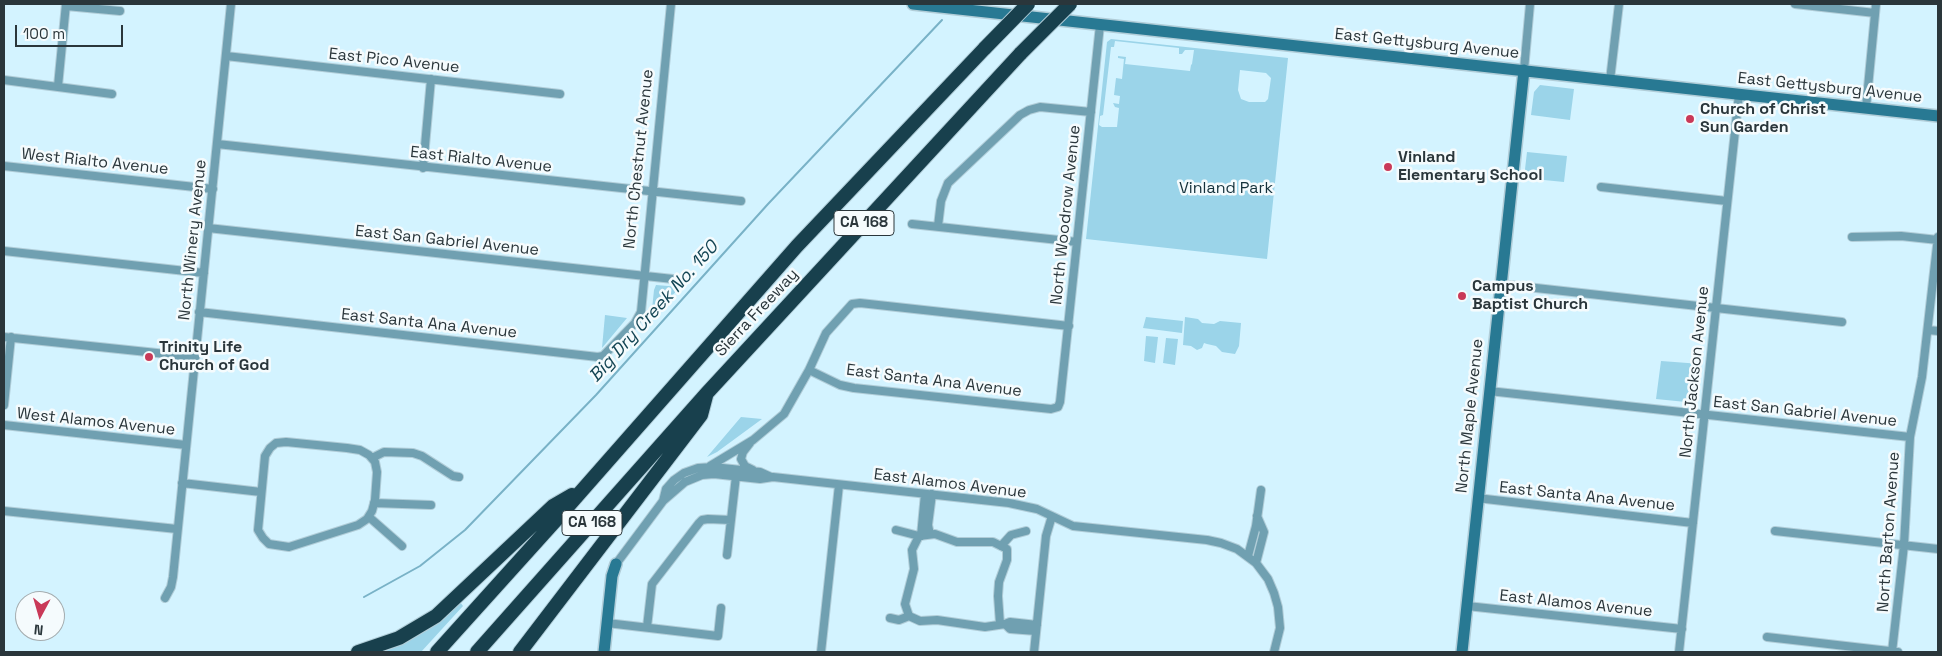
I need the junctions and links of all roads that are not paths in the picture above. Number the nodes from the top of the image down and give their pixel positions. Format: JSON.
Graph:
{"nodes":[{"id":1,"x":231,"y":4,"type":"edge"},
{"id":2,"x":671,"y":4,"type":"edge"},
{"id":3,"x":913,"y":4,"type":"edge"},
{"id":4,"x":1028,"y":4,"type":"edge"},
{"id":5,"x":1070,"y":4,"type":"edge"},
{"id":6,"x":1530,"y":4,"type":"edge"},
{"id":7,"x":1619,"y":4,"type":"edge"},
{"id":8,"x":1795,"y":4,"type":"edge"},
{"id":9,"x":1876,"y":4,"type":"edge"},
{"id":10,"x":66,"y":5,"type":"edge"},
{"id":11,"x":120,"y":11,"type":"dead end"},
{"id":12,"x":1875,"y":13,"type":"junction"},
{"id":13,"x":1100,"y":25,"type":"junction"},
{"id":14,"x":226,"y":56,"type":"junction"},
{"id":15,"x":1524,"y":70,"type":"junction"},
{"id":16,"x":4,"y":80,"type":"edge"},
{"id":17,"x":431,"y":80,"type":"junction"},
{"id":18,"x":1610,"y":80,"type":"junction"},
{"id":19,"x":58,"y":86,"type":"junction"},
{"id":20,"x":112,"y":94,"type":"dead end"},
{"id":21,"x":560,"y":94,"type":"dead end"},
{"id":22,"x":1739,"y":94,"type":"junction"},
{"id":23,"x":1866,"y":108,"type":"junction"},
{"id":24,"x":1091,"y":112,"type":"junction"},
{"id":25,"x":1938,"y":116,"type":"edge"},
{"id":26,"x":217,"y":144,"type":"junction"},
{"id":27,"x":4,"y":166,"type":"edge"},
{"id":28,"x":423,"y":168,"type":"junction"},
{"id":29,"x":1601,"y":187,"type":"dead end"},
{"id":30,"x":213,"y":189,"type":"junction"},
{"id":31,"x":652,"y":192,"type":"junction"},
{"id":32,"x":741,"y":201,"type":"dead end"},
{"id":33,"x":1727,"y":201,"type":"junction"},
{"id":34,"x":912,"y":224,"type":"dead end"},
{"id":35,"x":938,"y":226,"type":"junction"},
{"id":36,"x":208,"y":228,"type":"junction"},
{"id":37,"x":1852,"y":237,"type":"dead end"},
{"id":38,"x":1938,"y":238,"type":"edge"},
{"id":39,"x":1077,"y":242,"type":"junction"},
{"id":40,"x":4,"y":251,"type":"edge"},
{"id":41,"x":204,"y":273,"type":"junction"},
{"id":42,"x":644,"y":276,"type":"junction"},
{"id":43,"x":682,"y":280,"type":"dead end"},
{"id":44,"x":1500,"y":284,"type":"junction"},
{"id":45,"x":1715,"y":308,"type":"junction"},
{"id":46,"x":199,"y":312,"type":"junction"},
{"id":47,"x":638,"y":318,"type":"joint"},
{"id":48,"x":1842,"y":322,"type":"dead end"},
{"id":49,"x":1069,"y":326,"type":"junction"},
{"id":50,"x":1928,"y":330,"type":"junction"},
{"id":51,"x":1938,"y":332,"type":"edge"},
{"id":52,"x":7,"y":337,"type":"edge"},
{"id":53,"x":195,"y":357,"type":"junction"},
{"id":54,"x":809,"y":370,"type":"junction"},
{"id":55,"x":1489,"y":391,"type":"junction"},
{"id":56,"x":707,"y":393,"type":"junction"},
{"id":57,"x":4,"y":405,"type":"edge"},
{"id":58,"x":1058,"y":407,"type":"joint"},
{"id":59,"x":1704,"y":415,"type":"junction"},
{"id":60,"x":4,"y":425,"type":"edge"},
{"id":61,"x":1910,"y":437,"type":"junction"},
{"id":62,"x":753,"y":440,"type":"junction"},
{"id":63,"x":186,"y":445,"type":"junction"},
{"id":64,"x":372,"y":458,"type":"junction"},
{"id":65,"x":710,"y":466,"type":"junction"},
{"id":66,"x":760,"y":472,"type":"junction"},
{"id":67,"x":736,"y":476,"type":"junction"},
{"id":68,"x":459,"y":477,"type":"dead end"},
{"id":69,"x":773,"y":478,"type":"junction"},
{"id":70,"x":182,"y":483,"type":"junction"},
{"id":71,"x":839,"y":485,"type":"junction"},
{"id":72,"x":582,"y":490,"type":"junction"},
{"id":73,"x":1261,"y":490,"type":"dead end"},
{"id":74,"x":260,"y":492,"type":"junction"},
{"id":75,"x":928,"y":494,"type":"junction"},
{"id":76,"x":1477,"y":498,"type":"junction"},
{"id":77,"x":663,"y":501,"type":"junction"},
{"id":78,"x":374,"y":503,"type":"junction"},
{"id":79,"x":431,"y":505,"type":"dead end"},
{"id":80,"x":4,"y":511,"type":"edge"},
{"id":81,"x":369,"y":516,"type":"junction"},
{"id":82,"x":1052,"y":516,"type":"junction"},
{"id":83,"x":1257,"y":516,"type":"junction"},
{"id":84,"x":731,"y":520,"type":"junction"},
{"id":85,"x":1693,"y":522,"type":"junction"},
{"id":86,"x":178,"y":530,"type":"junction"},
{"id":87,"x":896,"y":530,"type":"dead end"},
{"id":88,"x":1026,"y":531,"type":"dead end"},
{"id":89,"x":1775,"y":531,"type":"dead end"},
{"id":90,"x":930,"y":534,"type":"junction"},
{"id":91,"x":920,"y":536,"type":"junction"},
{"id":92,"x":1904,"y":545,"type":"junction"},
{"id":93,"x":402,"y":546,"type":"dead end"},
{"id":94,"x":1001,"y":546,"type":"junction"},
{"id":95,"x":1938,"y":549,"type":"edge"},
{"id":96,"x":727,"y":556,"type":"dead end"},
{"id":97,"x":1248,"y":556,"type":"junction"},
{"id":98,"x":1256,"y":563,"type":"junction"},
{"id":99,"x":616,"y":564,"type":"joint"},
{"id":100,"x":165,"y":598,"type":"dead end"},
{"id":101,"x":1467,"y":606,"type":"junction"},
{"id":102,"x":721,"y":608,"type":"dead end"},
{"id":103,"x":909,"y":616,"type":"junction"},
{"id":104,"x":890,"y":618,"type":"dead end"},
{"id":105,"x":608,"y":623,"type":"junction"},
{"id":106,"x":1002,"y":624,"type":"junction"},
{"id":107,"x":647,"y":627,"type":"junction"},
{"id":108,"x":1037,"y":628,"type":"junction"},
{"id":109,"x":1682,"y":629,"type":"junction"},
{"id":110,"x":1767,"y":637,"type":"dead end"},
{"id":111,"x":358,"y":652,"type":"edge"},
{"id":112,"x":437,"y":652,"type":"edge"},
{"id":113,"x":477,"y":652,"type":"edge"},
{"id":114,"x":520,"y":652,"type":"edge"},
{"id":115,"x":604,"y":652,"type":"edge"},
{"id":116,"x":821,"y":652,"type":"edge"},
{"id":117,"x":1034,"y":652,"type":"edge"},
{"id":118,"x":1274,"y":652,"type":"edge"},
{"id":119,"x":1462,"y":652,"type":"edge"},
{"id":120,"x":1679,"y":652,"type":"edge"},
{"id":121,"x":1892,"y":652,"type":"edge"},
{"id":122,"x":1898,"y":652,"type":"edge"}],
"edges":[{"from":1,"to":14,"type":"street","name":"North Winery Avenue"},
{"from":2,"to":31,"type":"street","name":"North Chestnut Avenue"},
{"from":3,"to":13,"type":"street","name":"East Gettysburg Avenue"},
{"from":4,"to":72,"type":"highway","name":"Sierra Freeway","number":"CA 168","bridge":true},
{"from":5,"to":56,"type":"highway","name":"Sierra Freeway","number":"CA 168","bridge":true},
{"from":6,"to":15,"type":"street","name":"North Maple Avenue"},
{"from":7,"to":18,"type":"street"},
{"from":8,"to":12,"type":"street"},
{"from":9,"to":12,"type":"street"},
{"from":10,"to":11,"type":"street"},
{"from":10,"to":19,"type":"street"},
{"from":12,"to":23,"type":"street"},
{"from":13,"to":15,"type":"street","name":"East Gettysburg Avenue"},
{"from":13,"to":24,"type":"street","name":"North Woodrow Avenue"},
{"from":14,"to":17,"type":"street","name":"East Pico Avenue"},
{"from":14,"to":26,"type":"street","name":"North Winery Avenue"},
{"from":15,"to":18,"type":"street","name":"East Gettysburg Avenue"},
{"from":15,"to":44,"type":"street","name":"North Maple Avenue"},
{"from":16,"to":19,"type":"street"},
{"from":17,"to":21,"type":"street","name":"East Pico Avenue"},
{"from":17,"to":28,"type":"street"},
{"from":18,"to":22,"type":"street","name":"East Gettysburg Avenue"},
{"from":19,"to":20,"type":"street"},
{"from":22,"to":23,"type":"street","name":"East Gettysburg Avenue"},
{"from":22,"to":33,"type":"street","name":"North Jackson Avenue"},
{"from":23,"to":25,"type":"street","name":"East Gettysburg Avenue"},
{"from":24,"to":35,"type":"street"},
{"from":24,"to":39,"type":"street","name":"North Woodrow Avenue"},
{"from":26,"to":28,"type":"street","name":"East Rialto Avenue"},
{"from":26,"to":30,"type":"street","name":"North Winery Avenue"},
{"from":27,"to":30,"type":"street","name":"West Rialto Avenue"},
{"from":28,"to":31,"type":"street","name":"East Rialto Avenue"},
{"from":29,"to":33,"type":"street"},
{"from":30,"to":36,"type":"street","name":"North Winery Avenue"},
{"from":31,"to":32,"type":"street","name":"East Rialto Avenue"},
{"from":31,"to":42,"type":"street","name":"North Chestnut Avenue"},
{"from":33,"to":45,"type":"street","name":"North Jackson Avenue"},
{"from":34,"to":35,"type":"street"},
{"from":35,"to":39,"type":"street"},
{"from":36,"to":41,"type":"street","name":"North Winery Avenue"},
{"from":36,"to":42,"type":"street","name":"East San Gabriel Avenue"},
{"from":37,"to":38,"type":"street"},
{"from":38,"to":50,"type":"street","name":"North Barton Avenue"},
{"from":39,"to":49,"type":"street","name":"North Woodrow Avenue"},
{"from":40,"to":41,"type":"street"},
{"from":41,"to":46,"type":"street","name":"North Winery Avenue"},
{"from":42,"to":43,"type":"street","name":"East San Gabriel Avenue"},
{"from":42,"to":47,"type":"street","name":"North Chestnut Avenue"},
{"from":44,"to":45,"type":"street"},
{"from":44,"to":55,"type":"street","name":"North Maple Avenue"},
{"from":45,"to":48,"type":"street"},
{"from":45,"to":59,"type":"street","name":"North Jackson Avenue"},
{"from":46,"to":47,"type":"street","name":"East Santa Ana Avenue"},
{"from":46,"to":53,"type":"street","name":"North Winery Avenue"},
{"from":49,"to":54,"type":"street"},
{"from":49,"to":58,"type":"street","name":"North Woodrow Avenue"},
{"from":50,"to":51,"type":"street"},
{"from":50,"to":61,"type":"street","name":"North Barton Avenue"},
{"from":52,"to":53,"type":"street"},
{"from":52,"to":57,"type":"street"},
{"from":53,"to":63,"type":"street","name":"North Winery Avenue"},
{"from":54,"to":58,"type":"street","name":"East Santa Ana Avenue"},
{"from":54,"to":62,"type":"street"},
{"from":55,"to":59,"type":"street","name":"East San Gabriel Avenue"},
{"from":55,"to":76,"type":"street","name":"North Maple Avenue"},
{"from":56,"to":113,"type":"highway","name":"Sierra Freeway","number":"CA 168"},
{"from":56,"to":114,"type":"highway"},
{"from":59,"to":61,"type":"street","name":"East San Gabriel Avenue"},
{"from":59,"to":85,"type":"street","name":"North Jackson Avenue"},
{"from":60,"to":63,"type":"street","name":"West Alamos Avenue"},
{"from":61,"to":92,"type":"street","name":"North Barton Avenue"},
{"from":62,"to":65,"type":"street"},
{"from":62,"to":66,"type":"street"},
{"from":63,"to":70,"type":"street","name":"North Winery Avenue"},
{"from":64,"to":68,"type":"street"},
{"from":64,"to":74,"type":"street"},
{"from":64,"to":78,"type":"street"},
{"from":65,"to":66,"type":"street"},
{"from":65,"to":77,"type":"street"},
{"from":66,"to":69,"type":"street"},
{"from":67,"to":69,"type":"street"},
{"from":67,"to":77,"type":"street"},
{"from":67,"to":84,"type":"street"},
{"from":69,"to":71,"type":"street","name":"East Alamos Avenue"},
{"from":70,"to":74,"type":"street"},
{"from":70,"to":86,"type":"street","name":"North Winery Avenue"},
{"from":71,"to":75,"type":"street","name":"East Alamos Avenue"},
{"from":71,"to":116,"type":"street"},
{"from":72,"to":111,"type":"highway"},
{"from":72,"to":112,"type":"highway","name":"Sierra Freeway","number":"CA 168"},
{"from":73,"to":83,"type":"street"},
{"from":74,"to":81,"type":"street"},
{"from":75,"to":82,"type":"street","name":"East Alamos Avenue"},
{"from":75,"to":90,"type":"street"},
{"from":75,"to":91,"type":"street"},
{"from":76,"to":85,"type":"street","name":"East Santa Ana Avenue"},
{"from":76,"to":101,"type":"street","name":"North Maple Avenue"},
{"from":77,"to":99,"type":"street"},
{"from":78,"to":79,"type":"street"},
{"from":78,"to":81,"type":"street"},
{"from":80,"to":86,"type":"street"},
{"from":81,"to":93,"type":"street"},
{"from":82,"to":97,"type":"street","name":"East Alamos Avenue"},
{"from":82,"to":108,"type":"street"},
{"from":83,"to":97,"type":"street"},
{"from":83,"to":98,"type":"street"},
{"from":84,"to":96,"type":"street"},
{"from":84,"to":107,"type":"street"},
{"from":85,"to":109,"type":"street","name":"North Jackson Avenue"},
{"from":86,"to":100,"type":"street","name":"North Winery Avenue"},
{"from":87,"to":91,"type":"street"},
{"from":88,"to":94,"type":"street"},
{"from":89,"to":92,"type":"street"},
{"from":90,"to":91,"type":"street"},
{"from":90,"to":94,"type":"street"},
{"from":91,"to":103,"type":"street"},
{"from":92,"to":95,"type":"street"},
{"from":92,"to":121,"type":"street","name":"North Barton Avenue"},
{"from":94,"to":106,"type":"street"},
{"from":97,"to":98,"type":"street","name":"East Alamos Avenue"},
{"from":98,"to":118,"type":"street","name":"East Alamos Avenue"},
{"from":99,"to":105,"type":"street"},
{"from":101,"to":109,"type":"street","name":"East Alamos Avenue"},
{"from":101,"to":119,"type":"street","name":"North Maple Avenue"},
{"from":102,"to":107,"type":"street"},
{"from":103,"to":104,"type":"street"},
{"from":103,"to":106,"type":"street"},
{"from":105,"to":107,"type":"street"},
{"from":105,"to":115,"type":"street"},
{"from":106,"to":108,"type":"street"},
{"from":108,"to":117,"type":"street"},
{"from":109,"to":120,"type":"street","name":"North Jackson Avenue"},
{"from":110,"to":121,"type":"street"},
{"from":121,"to":122,"type":"street"}]}
